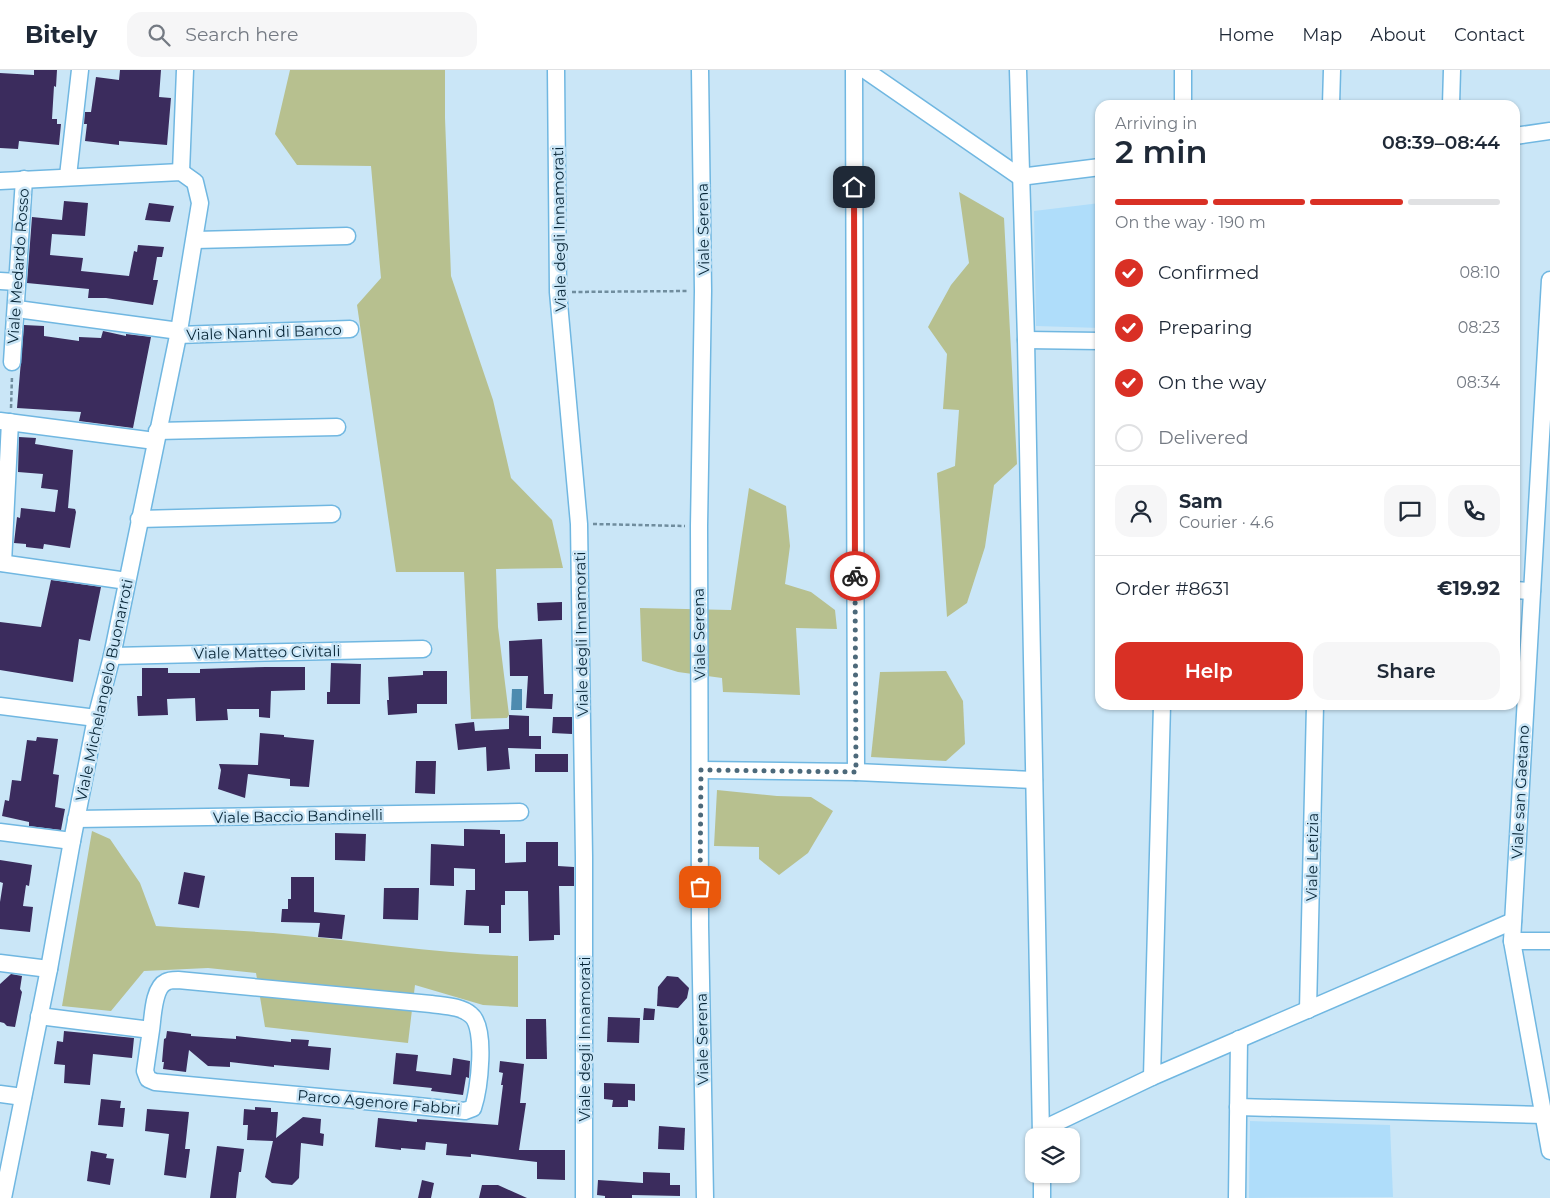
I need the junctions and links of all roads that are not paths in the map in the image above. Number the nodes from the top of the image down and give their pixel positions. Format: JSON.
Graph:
{"nodes":[{"id":1,"x":80,"y":70,"type":"edge"},
{"id":2,"x":185,"y":70,"type":"edge"},
{"id":3,"x":556,"y":70,"type":"edge"},
{"id":4,"x":700,"y":70,"type":"edge"},
{"id":5,"x":854,"y":70,"type":"edge"},
{"id":6,"x":865,"y":70,"type":"edge"},
{"id":7,"x":1018,"y":70,"type":"edge"},
{"id":8,"x":1183,"y":70,"type":"edge"},
{"id":9,"x":1332,"y":70,"type":"edge"},
{"id":10,"x":1452,"y":70,"type":"edge"},
{"id":11,"x":1183,"y":100,"type":"edge"},
{"id":12,"x":1331,"y":100,"type":"edge"},
{"id":13,"x":1451,"y":100,"type":"edge"},
{"id":14,"x":1550,"y":131,"type":"edge"},
{"id":15,"x":1520,"y":135,"type":"edge"},
{"id":16,"x":1095,"y":167,"type":"edge"},
{"id":17,"x":180,"y":172,"type":"junction"},
{"id":18,"x":68,"y":176,"type":"junction"},
{"id":19,"x":1020,"y":177,"type":"junction"},
{"id":20,"x":24,"y":179,"type":"junction"},
{"id":21,"x":0,"y":181,"type":"edge"},
{"id":22,"x":346,"y":236,"type":"dead end"},
{"id":23,"x":195,"y":240,"type":"junction"},
{"id":24,"x":1550,"y":280,"type":"edge"},
{"id":25,"x":0,"y":281,"type":"edge"},
{"id":26,"x":17,"y":282,"type":"junction"},
{"id":27,"x":17,"y":309,"type":"junction"},
{"id":28,"x":350,"y":329,"type":"dead end"},
{"id":29,"x":178,"y":333,"type":"junction"},
{"id":30,"x":1026,"y":340,"type":"junction"},
{"id":31,"x":1095,"y":340,"type":"edge"},
{"id":32,"x":12,"y":362,"type":"road end"},
{"id":33,"x":5,"y":422,"type":"edge"},
{"id":34,"x":337,"y":427,"type":"dead end"},
{"id":35,"x":156,"y":436,"type":"junction"},
{"id":36,"x":332,"y":514,"type":"dead end"},
{"id":37,"x":139,"y":518,"type":"junction"},
{"id":38,"x":2,"y":563,"type":"edge"},
{"id":39,"x":128,"y":581,"type":"junction"},
{"id":40,"x":1520,"y":590,"type":"edge"},
{"id":41,"x":1532,"y":591,"type":"junction"},
{"id":42,"x":423,"y":649,"type":"dead end"},
{"id":43,"x":112,"y":656,"type":"junction"},
{"id":44,"x":0,"y":706,"type":"edge"},
{"id":45,"x":1162,"y":710,"type":"edge"},
{"id":46,"x":1315,"y":710,"type":"edge"},
{"id":47,"x":96,"y":718,"type":"junction"},
{"id":48,"x":701,"y":770,"type":"junction"},
{"id":49,"x":856,"y":772,"type":"junction"},
{"id":50,"x":1034,"y":780,"type":"junction"},
{"id":51,"x":520,"y":812,"type":"dead end"},
{"id":52,"x":76,"y":819,"type":"junction"},
{"id":53,"x":0,"y":832,"type":"edge"},
{"id":54,"x":72,"y":841,"type":"junction"},
{"id":55,"x":1513,"y":921,"type":"junction"},
{"id":56,"x":1550,"y":941,"type":"edge"},
{"id":57,"x":1512,"y":942,"type":"junction"},
{"id":58,"x":0,"y":963,"type":"edge"},
{"id":59,"x":49,"y":969,"type":"junction"},
{"id":60,"x":1308,"y":1010,"type":"junction"},
{"id":61,"x":39,"y":1016,"type":"junction"},
{"id":62,"x":151,"y":1030,"type":"junction"},
{"id":63,"x":1239,"y":1039,"type":"junction"},
{"id":64,"x":1152,"y":1077,"type":"junction"},
{"id":65,"x":0,"y":1094,"type":"edge"},
{"id":66,"x":23,"y":1097,"type":"junction"},
{"id":67,"x":1238,"y":1107,"type":"junction"},
{"id":68,"x":1544,"y":1115,"type":"junction"},
{"id":69,"x":1041,"y":1128,"type":"edge"},
{"id":70,"x":1051,"y":1128,"type":"edge"},
{"id":71,"x":1550,"y":1150,"type":"edge"},
{"id":72,"x":1042,"y":1183,"type":"edge"},
{"id":73,"x":3,"y":1198,"type":"edge"},
{"id":74,"x":584,"y":1198,"type":"edge"},
{"id":75,"x":705,"y":1198,"type":"edge"},
{"id":76,"x":1042,"y":1198,"type":"edge"},
{"id":77,"x":1237,"y":1198,"type":"edge"}],
"edges":[{"from":1,"to":18,"type":"street"},
{"from":2,"to":17,"type":"street"},
{"from":3,"to":74,"type":"street","name":"Viale degli Innamorati"},
{"from":4,"to":48,"type":"street","name":"Viale Serena"},
{"from":5,"to":49,"type":"street"},
{"from":6,"to":19,"type":"street"},
{"from":7,"to":19,"type":"street"},
{"from":8,"to":11,"type":"street"},
{"from":9,"to":12,"type":"street"},
{"from":10,"to":13,"type":"street"},
{"from":14,"to":15,"type":"street"},
{"from":16,"to":19,"type":"street"},
{"from":17,"to":18,"type":"street"},
{"from":17,"to":23,"type":"street","name":"Viale Michelangelo Buonarroti"},
{"from":18,"to":20,"type":"street"},
{"from":19,"to":30,"type":"street"},
{"from":20,"to":21,"type":"street"},
{"from":20,"to":26,"type":"street","name":"Viale Medardo Rosso"},
{"from":22,"to":23,"type":"street"},
{"from":23,"to":29,"type":"street","name":"Viale Michelangelo Buonarroti"},
{"from":24,"to":41,"type":"street","name":"Viale san Gaetano"},
{"from":25,"to":26,"type":"street"},
{"from":26,"to":27,"type":"street","name":"Viale Medardo Rosso"},
{"from":27,"to":29,"type":"street","name":"Viale Nanni di Banco"},
{"from":27,"to":32,"type":"street","name":"Viale Medardo Rosso"},
{"from":28,"to":29,"type":"street","name":"Viale Nanni di Banco"},
{"from":29,"to":35,"type":"street","name":"Viale Michelangelo Buonarroti"},
{"from":30,"to":31,"type":"street"},
{"from":30,"to":50,"type":"street"},
{"from":33,"to":35,"type":"street"},
{"from":33,"to":38,"type":"street"},
{"from":34,"to":35,"type":"street"},
{"from":35,"to":37,"type":"street","name":"Viale Michelangelo Buonarroti"},
{"from":36,"to":37,"type":"street"},
{"from":37,"to":39,"type":"street","name":"Viale Michelangelo Buonarroti"},
{"from":38,"to":39,"type":"street"},
{"from":39,"to":43,"type":"street","name":"Viale Michelangelo Buonarroti"},
{"from":40,"to":41,"type":"street"},
{"from":41,"to":55,"type":"street","name":"Viale san Gaetano"},
{"from":42,"to":43,"type":"street","name":"Viale Matteo Civitali"},
{"from":43,"to":47,"type":"street","name":"Viale Michelangelo Buonarroti"},
{"from":44,"to":47,"type":"street"},
{"from":45,"to":64,"type":"street"},
{"from":46,"to":60,"type":"street","name":"Viale Letizia"},
{"from":47,"to":52,"type":"street","name":"Viale Michelangelo Buonarroti"},
{"from":48,"to":49,"type":"street"},
{"from":48,"to":75,"type":"street","name":"Viale Serena"},
{"from":49,"to":50,"type":"street"},
{"from":50,"to":69,"type":"street"},
{"from":51,"to":52,"type":"street","name":"Viale Baccio Bandinelli"},
{"from":52,"to":54,"type":"street","name":"Viale Michelangelo Buonarroti"},
{"from":53,"to":54,"type":"street"},
{"from":54,"to":59,"type":"street","name":"Viale Michelangelo Buonarroti"},
{"from":55,"to":57,"type":"street","name":"Viale san Gaetano"},
{"from":55,"to":60,"type":"street"},
{"from":56,"to":57,"type":"street"},
{"from":57,"to":68,"type":"street","name":"Viale san Gaetano"},
{"from":58,"to":59,"type":"street"},
{"from":59,"to":61,"type":"street","name":"Viale Michelangelo Buonarroti"},
{"from":60,"to":63,"type":"street"},
{"from":61,"to":62,"type":"street"},
{"from":61,"to":66,"type":"street","name":"Viale Michelangelo Buonarroti"},
{"from":62,"to":62,"type":"street","name":"Parco Agenore Fabbri"},
{"from":63,"to":64,"type":"street"},
{"from":63,"to":67,"type":"street"},
{"from":64,"to":70,"type":"street"},
{"from":65,"to":66,"type":"street"},
{"from":66,"to":73,"type":"street","name":"Viale Michelangelo Buonarroti"},
{"from":67,"to":68,"type":"street"},
{"from":67,"to":77,"type":"street"},
{"from":68,"to":71,"type":"street","name":"Viale san Gaetano"},
{"from":72,"to":76,"type":"street"}]}
